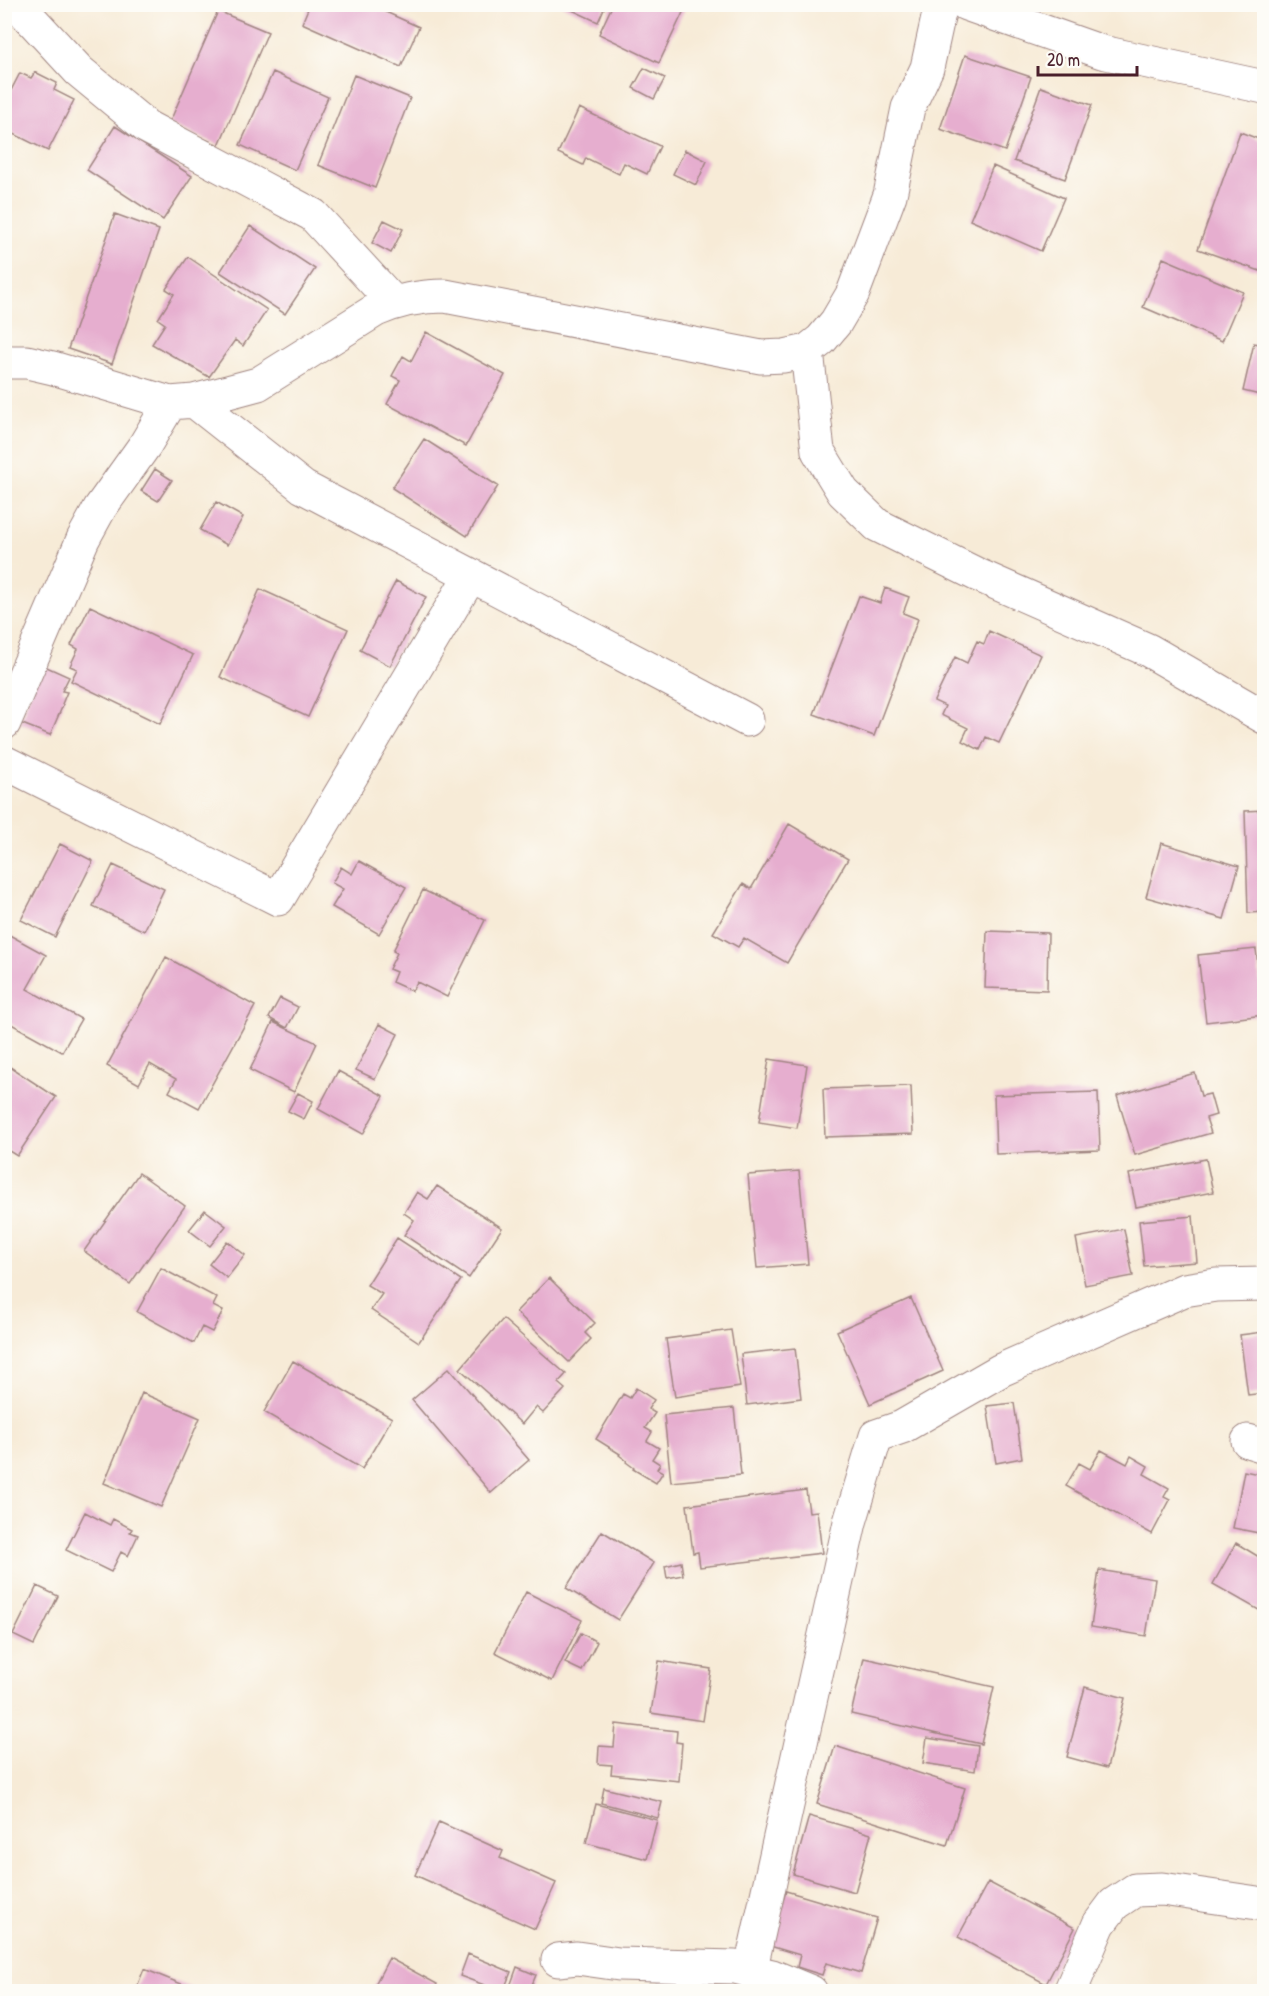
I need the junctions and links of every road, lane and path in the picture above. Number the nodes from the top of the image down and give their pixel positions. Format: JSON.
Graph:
{"nodes":[{"id":1,"x":17,"y":4,"type":"edge"},
{"id":2,"x":941,"y":4,"type":"edge"},
{"id":3,"x":966,"y":4,"type":"edge"},
{"id":4,"x":1264,"y":87,"type":"edge"},
{"id":5,"x":393,"y":302,"type":"junction"},
{"id":6,"x":807,"y":351,"type":"junction"},
{"id":7,"x":4,"y":362,"type":"edge"},
{"id":8,"x":182,"y":402,"type":"junction"},
{"id":9,"x":471,"y":575,"type":"junction"},
{"id":10,"x":1264,"y":717,"type":"edge"},
{"id":11,"x":747,"y":720,"type":"dead end"},
{"id":12,"x":4,"y":723,"type":"edge"},
{"id":13,"x":4,"y":762,"type":"edge"},
{"id":14,"x":1264,"y":1284,"type":"edge"},
{"id":15,"x":1264,"y":1904,"type":"edge"},
{"id":16,"x":558,"y":1960,"type":"dead end"},
{"id":17,"x":750,"y":1972,"type":"junction"},
{"id":18,"x":811,"y":1992,"type":"edge"},
{"id":19,"x":1070,"y":1992,"type":"edge"}],
"edges":[{"from":1,"to":5,"type":"street"},
{"from":2,"to":6,"type":"street"},
{"from":3,"to":4,"type":"street"},
{"from":5,"to":6,"type":"street"},
{"from":5,"to":8,"type":"street"},
{"from":6,"to":10,"type":"street"},
{"from":7,"to":8,"type":"street"},
{"from":8,"to":9,"type":"street"},
{"from":8,"to":12,"type":"street"},
{"from":9,"to":11,"type":"street"},
{"from":9,"to":13,"type":"street"},
{"from":14,"to":17,"type":"street"},
{"from":15,"to":19,"type":"street"},
{"from":16,"to":17,"type":"street"},
{"from":17,"to":18,"type":"street"}]}
